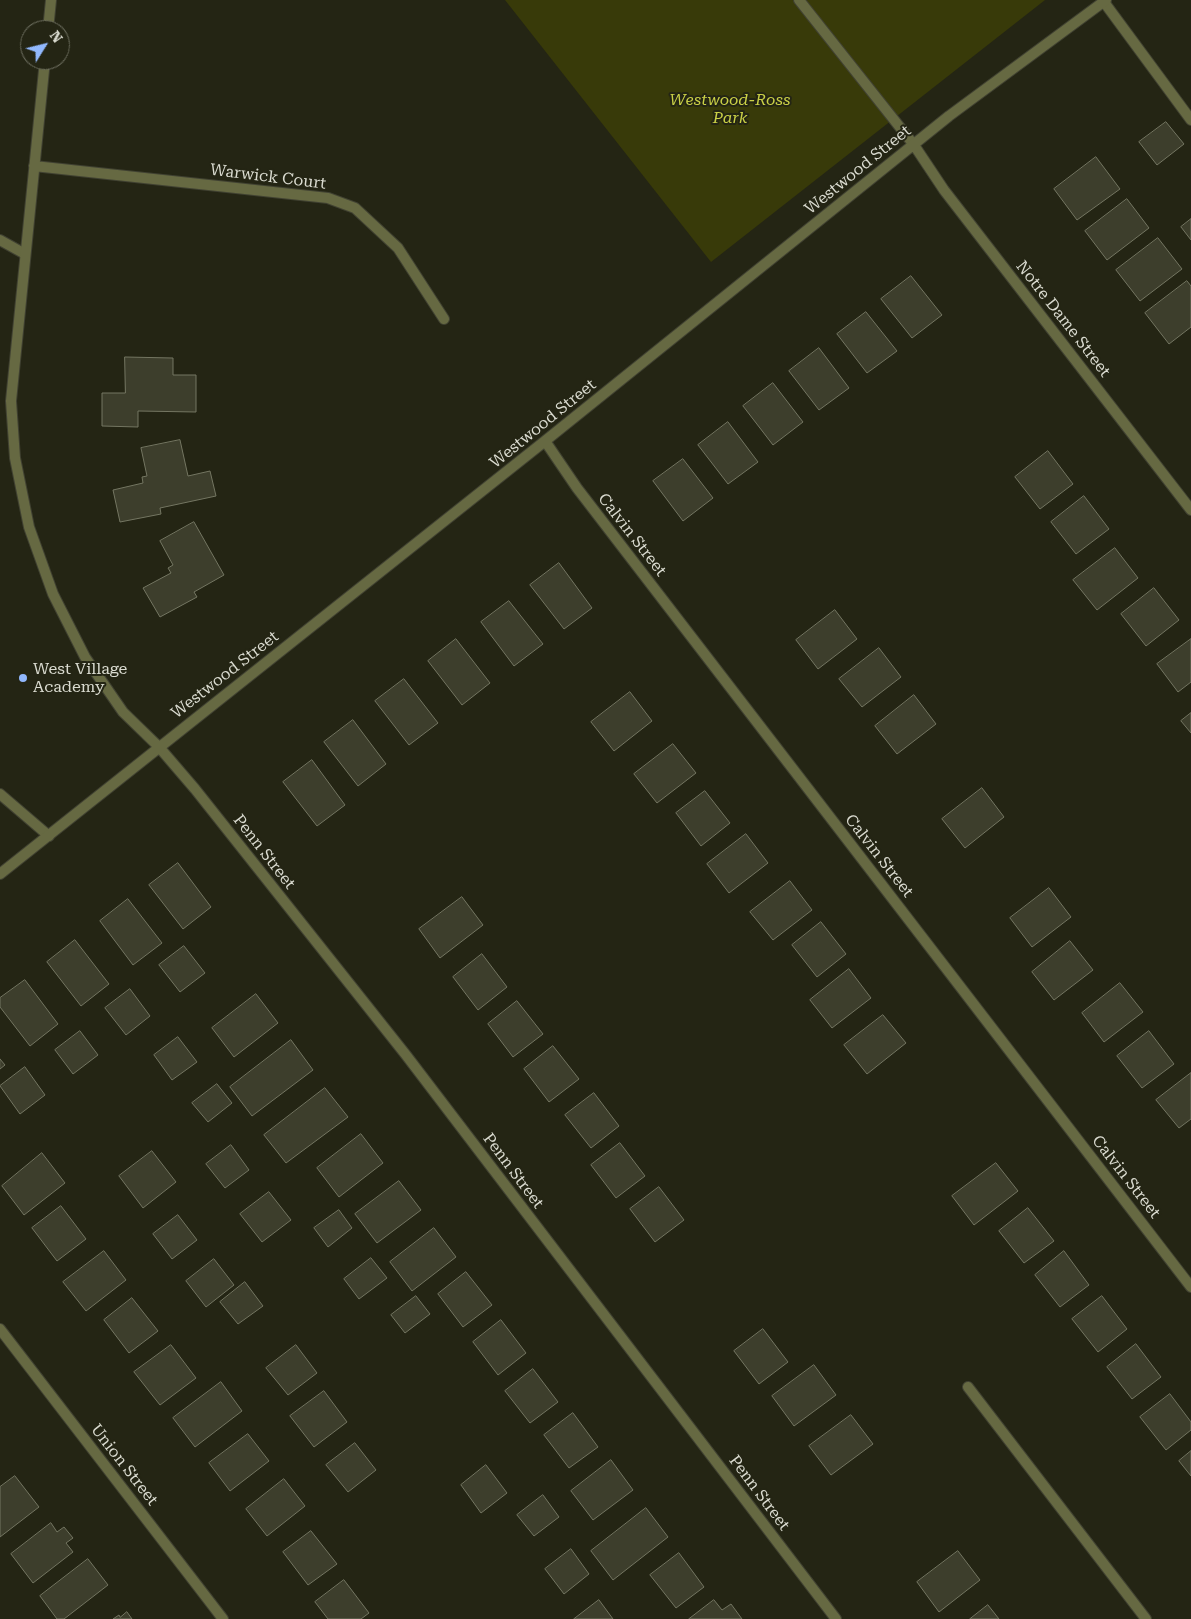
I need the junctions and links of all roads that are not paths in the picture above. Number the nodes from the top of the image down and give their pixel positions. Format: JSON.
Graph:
{"nodes":[{"id":1,"x":51,"y":0,"type":"edge"},
{"id":2,"x":799,"y":0,"type":"edge"},
{"id":3,"x":1105,"y":1,"type":"edge"},
{"id":4,"x":49,"y":20,"type":"edge"},
{"id":5,"x":44,"y":70,"type":"edge"},
{"id":6,"x":1191,"y":120,"type":"edge"},
{"id":7,"x":914,"y":145,"type":"junction"},
{"id":8,"x":34,"y":166,"type":"junction"},
{"id":9,"x":0,"y":240,"type":"edge"},
{"id":10,"x":25,"y":254,"type":"junction"},
{"id":11,"x":444,"y":319,"type":"dead end"},
{"id":12,"x":545,"y":442,"type":"junction"},
{"id":13,"x":1191,"y":510,"type":"edge"},
{"id":14,"x":159,"y":747,"type":"junction"},
{"id":15,"x":0,"y":794,"type":"edge"},
{"id":16,"x":50,"y":836,"type":"junction"},
{"id":17,"x":0,"y":874,"type":"edge"},
{"id":18,"x":1191,"y":1287,"type":"edge"},
{"id":19,"x":0,"y":1329,"type":"edge"},
{"id":20,"x":968,"y":1387,"type":"dead end"},
{"id":21,"x":223,"y":1619,"type":"edge"},
{"id":22,"x":836,"y":1619,"type":"edge"},
{"id":23,"x":1146,"y":1619,"type":"edge"}],
"edges":[{"from":1,"to":4,"type":"street"},
{"from":2,"to":7,"type":"street","name":"Notre Dame Street"},
{"from":3,"to":6,"type":"street"},
{"from":3,"to":7,"type":"street","name":"Westwood Street"},
{"from":5,"to":8,"type":"street","name":"Penn Street"},
{"from":7,"to":12,"type":"street","name":"Westwood Street"},
{"from":7,"to":13,"type":"street","name":"Notre Dame Street"},
{"from":8,"to":10,"type":"street","name":"Penn Street"},
{"from":8,"to":11,"type":"street","name":"Warwick Court"},
{"from":9,"to":10,"type":"street"},
{"from":10,"to":14,"type":"street","name":"Penn Street"},
{"from":12,"to":14,"type":"street","name":"Westwood Street"},
{"from":12,"to":18,"type":"street","name":"Calvin Street"},
{"from":14,"to":16,"type":"street","name":"Westwood Street"},
{"from":14,"to":22,"type":"street","name":"Penn Street"},
{"from":15,"to":16,"type":"street"},
{"from":16,"to":17,"type":"street","name":"Westwood Street"},
{"from":19,"to":21,"type":"street","name":"Union Street"},
{"from":20,"to":23,"type":"street"}]}
